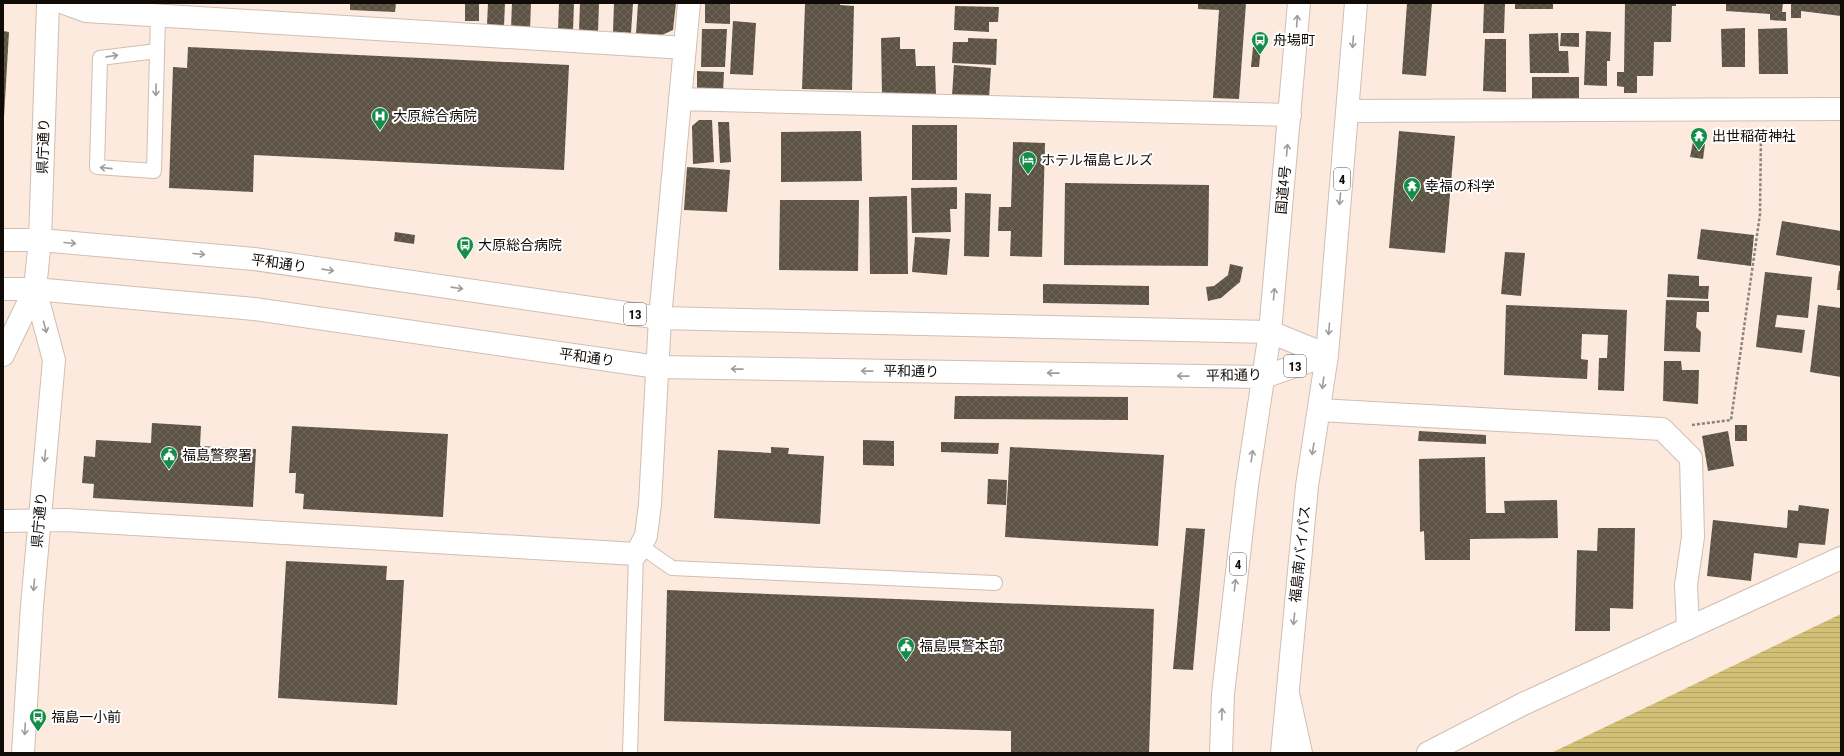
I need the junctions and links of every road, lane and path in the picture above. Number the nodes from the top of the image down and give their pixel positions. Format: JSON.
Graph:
{"nodes":[{"id":1,"x":48,"y":3,"type":"edge"},
{"id":2,"x":64,"y":3,"type":"edge"},
{"id":3,"x":689,"y":3,"type":"edge"},
{"id":4,"x":1299,"y":3,"type":"edge"},
{"id":5,"x":1356,"y":3,"type":"edge"},
{"id":6,"x":158,"y":16,"type":"junction"},
{"id":7,"x":685,"y":48,"type":"junction"},
{"id":8,"x":157,"y":51,"type":"junction"},
{"id":9,"x":680,"y":99,"type":"junction"},
{"id":10,"x":1761,"y":109,"type":"junction"},
{"id":11,"x":1841,"y":109,"type":"edge"},
{"id":12,"x":1348,"y":111,"type":"junction"},
{"id":13,"x":1290,"y":115,"type":"junction"},
{"id":14,"x":3,"y":240,"type":"edge"},
{"id":15,"x":40,"y":240,"type":"junction"},
{"id":16,"x":3,"y":288,"type":"edge"},
{"id":17,"x":35,"y":289,"type":"junction"},
{"id":18,"x":660,"y":318,"type":"junction"},
{"id":19,"x":1270,"y":332,"type":"junction"},
{"id":20,"x":3,"y":356,"type":"edge"},
{"id":21,"x":1326,"y":356,"type":"junction"},
{"id":22,"x":657,"y":367,"type":"junction"},
{"id":23,"x":1264,"y":377,"type":"junction"},
{"id":24,"x":1319,"y":410,"type":"junction"},
{"id":25,"x":1662,"y":429,"type":"junction"},
{"id":26,"x":39,"y":520,"type":"junction"},
{"id":27,"x":3,"y":521,"type":"edge"},
{"id":28,"x":639,"y":551,"type":"junction"},
{"id":29,"x":1841,"y":558,"type":"edge"},
{"id":30,"x":995,"y":582,"type":"dead end"},
{"id":31,"x":1688,"y":628,"type":"junction"},
{"id":32,"x":1287,"y":689,"type":"junction"},
{"id":33,"x":23,"y":753,"type":"edge"},
{"id":34,"x":630,"y":753,"type":"edge"},
{"id":35,"x":1221,"y":753,"type":"edge"},
{"id":36,"x":1282,"y":753,"type":"edge"},
{"id":37,"x":1301,"y":753,"type":"edge"},
{"id":38,"x":1428,"y":753,"type":"edge"}],
"edges":[{"from":1,"to":15,"type":"main road","name":"県庁通り"},
{"from":2,"to":6,"type":"main road"},
{"from":3,"to":7,"type":"main road"},
{"from":13,"to":4,"type":"main road","name":"国道4号","number":"4","one_way":true},
{"from":5,"to":12,"type":"main road","number":"4","one_way":true},
{"from":6,"to":7,"type":"main road"},
{"from":6,"to":8,"type":"lane"},
{"from":7,"to":9,"type":"main road"},
{"from":8,"to":8,"type":"lane","one_way":true},
{"from":9,"to":13,"type":"main road"},
{"from":9,"to":18,"type":"main road"},
{"from":10,"to":11,"type":"main road"},
{"from":10,"to":12,"type":"main road"},
{"from":10,"to":25,"type":"path"},
{"from":12,"to":21,"type":"main road","number":"4","one_way":true},
{"from":19,"to":13,"type":"main road","name":"国道4号","number":"4","one_way":true},
{"from":14,"to":15,"type":"main road","name":"平和通り","number":"13"},
{"from":15,"to":17,"type":"main road","name":"県庁通り"},
{"from":15,"to":18,"type":"main road","name":"平和通り","number":"13","one_way":true},
{"from":16,"to":17,"type":"main road","name":"平和通り","number":"13"},
{"from":17,"to":20,"type":"main road","name":"県庁通り"},
{"from":17,"to":22,"type":"main road","name":"平和通り","number":"13"},
{"from":17,"to":26,"type":"main road","name":"県庁通り","one_way":true},
{"from":18,"to":19,"type":"main road","name":"平和通り","number":"13"},
{"from":18,"to":22,"type":"main road"},
{"from":19,"to":21,"type":"main road","name":"平和通り","number":"13"},
{"from":19,"to":23,"type":"main road","name":"国道4号","number":"4"},
{"from":21,"to":23,"type":"main road","name":"平和通り","number":"13"},
{"from":21,"to":24,"type":"main road","name":"福島南バイパス","number":"4","one_way":true},
{"from":23,"to":22,"type":"main road","name":"平和通り","number":"13","one_way":true},
{"from":22,"to":28,"type":"main road"},
{"from":35,"to":23,"type":"main road","number":"4","one_way":true},
{"from":24,"to":25,"type":"main road"},
{"from":24,"to":32,"type":"main road","name":"福島南バイパス","number":"4","one_way":true},
{"from":25,"to":31,"type":"main road"},
{"from":26,"to":27,"type":"main road"},
{"from":26,"to":28,"type":"main road"},
{"from":26,"to":33,"type":"main road","name":"県庁通り","one_way":true},
{"from":28,"to":30,"type":"lane"},
{"from":28,"to":34,"type":"lane"},
{"from":29,"to":31,"type":"main road"},
{"from":31,"to":38,"type":"main road"},
{"from":32,"to":36,"type":"main road","name":"福島南バイパス","number":"4"},
{"from":32,"to":37,"type":"main road"}]}
